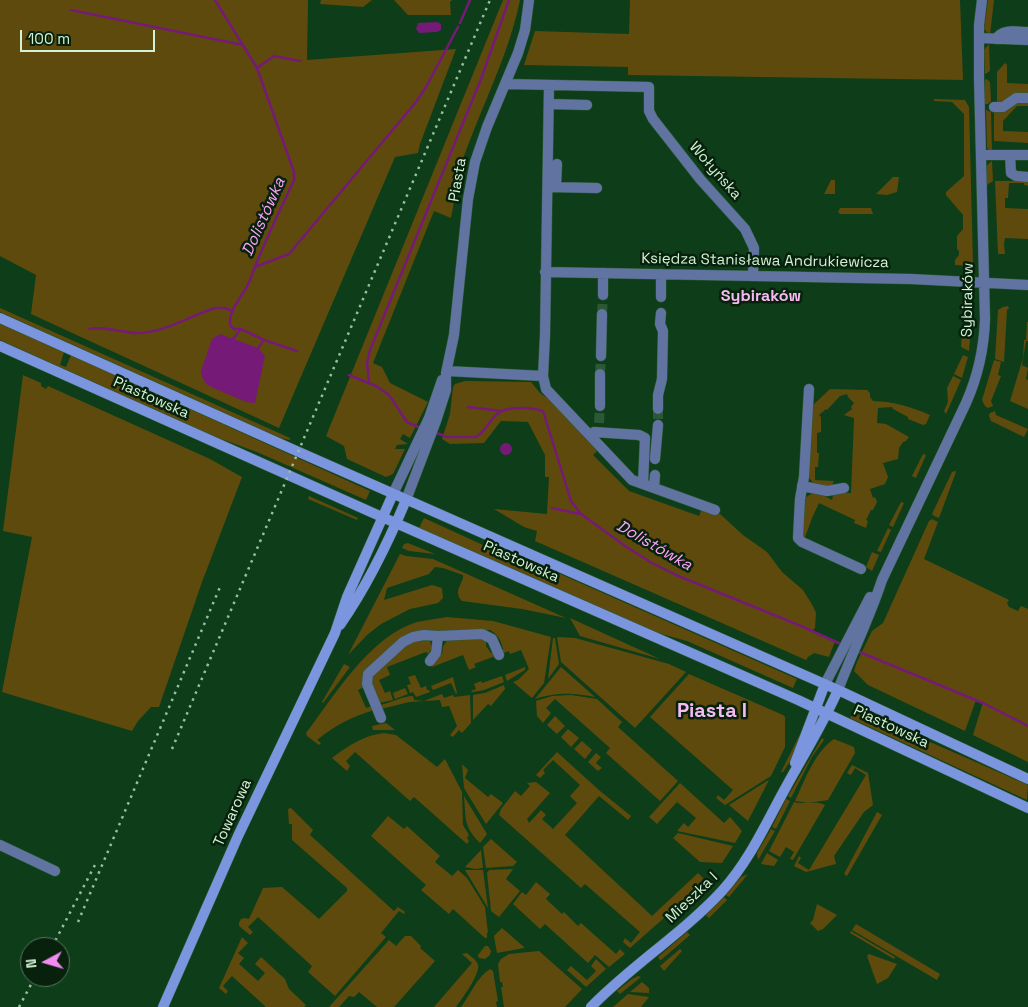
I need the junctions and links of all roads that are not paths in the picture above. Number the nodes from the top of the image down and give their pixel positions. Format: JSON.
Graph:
{"nodes":[{"id":1,"x":529,"y":0,"type":"edge"},
{"id":2,"x":982,"y":0,"type":"edge"},
{"id":3,"x":1028,"y":32,"type":"edge"},
{"id":4,"x":979,"y":38,"type":"junction"},
{"id":5,"x":996,"y":39,"type":"junction"},
{"id":6,"x":1028,"y":40,"type":"edge"},
{"id":7,"x":1002,"y":48,"type":"dead end"},
{"id":8,"x":506,"y":84,"type":"junction"},
{"id":9,"x":549,"y":85,"type":"junction"},
{"id":10,"x":1028,"y":98,"type":"edge"},
{"id":11,"x":549,"y":104,"type":"junction"},
{"id":12,"x":581,"y":107,"type":"dead end"},
{"id":13,"x":994,"y":107,"type":"dead end"},
{"id":14,"x":982,"y":155,"type":"junction"},
{"id":15,"x":1010,"y":155,"type":"junction"},
{"id":16,"x":1028,"y":155,"type":"edge"},
{"id":17,"x":557,"y":164,"type":"dead end"},
{"id":18,"x":1028,"y":177,"type":"edge"},
{"id":19,"x":552,"y":187,"type":"junction"},
{"id":20,"x":597,"y":188,"type":"dead end"},
{"id":21,"x":545,"y":272,"type":"junction"},
{"id":22,"x":603,"y":273,"type":"junction"},
{"id":23,"x":661,"y":274,"type":"junction"},
{"id":24,"x":753,"y":276,"type":"junction"},
{"id":25,"x":984,"y":282,"type":"junction"},
{"id":26,"x":1028,"y":285,"type":"edge"},
{"id":27,"x":603,"y":295,"type":"tunnel mouth"},
{"id":28,"x":661,"y":297,"type":"dead end"},
{"id":29,"x":661,"y":313,"type":"dead end"},
{"id":30,"x":602,"y":314,"type":"tunnel mouth"},
{"id":31,"x":0,"y":318,"type":"edge"},
{"id":32,"x":0,"y":346,"type":"edge"},
{"id":33,"x":601,"y":356,"type":"tunnel mouth"},
{"id":34,"x":447,"y":372,"type":"junction"},
{"id":35,"x":600,"y":374,"type":"tunnel mouth"},
{"id":36,"x":543,"y":376,"type":"junction"},
{"id":37,"x":809,"y":388,"type":"dead end"},
{"id":38,"x":600,"y":406,"type":"tunnel mouth"},
{"id":39,"x":658,"y":409,"type":"tunnel mouth"},
{"id":40,"x":658,"y":425,"type":"tunnel mouth"},
{"id":41,"x":594,"y":430,"type":"junction"},
{"id":42,"x":424,"y":438,"type":"junction"},
{"id":43,"x":655,"y":459,"type":"dead end"},
{"id":44,"x":655,"y":475,"type":"dead end"},
{"id":45,"x":642,"y":484,"type":"junction"},
{"id":46,"x":802,"y":486,"type":"junction"},
{"id":47,"x":654,"y":488,"type":"junction"},
{"id":48,"x":844,"y":488,"type":"dead end"},
{"id":49,"x":393,"y":494,"type":"junction"},
{"id":50,"x":406,"y":500,"type":"junction"},
{"id":51,"x":715,"y":510,"type":"dead end"},
{"id":52,"x":382,"y":517,"type":"junction"},
{"id":53,"x":396,"y":524,"type":"junction"},
{"id":54,"x":362,"y":561,"type":"junction"},
{"id":55,"x":374,"y":568,"type":"junction"},
{"id":56,"x":860,"y":568,"type":"dead end"},
{"id":57,"x":334,"y":634,"type":"junction"},
{"id":58,"x":438,"y":636,"type":"junction"},
{"id":59,"x":499,"y":654,"type":"dead end"},
{"id":60,"x":846,"y":655,"type":"junction"},
{"id":61,"x":430,"y":660,"type":"dead end"},
{"id":62,"x":825,"y":684,"type":"junction"},
{"id":63,"x":838,"y":690,"type":"junction"},
{"id":64,"x":815,"y":708,"type":"junction"},
{"id":65,"x":827,"y":714,"type":"junction"},
{"id":66,"x":381,"y":718,"type":"dead end"},
{"id":67,"x":1028,"y":779,"type":"edge"},
{"id":68,"x":786,"y":787,"type":"junction"},
{"id":69,"x":1028,"y":808,"type":"edge"},
{"id":70,"x":0,"y":845,"type":"edge"},
{"id":71,"x":55,"y":871,"type":"dead end"},
{"id":72,"x":163,"y":1007,"type":"edge"},
{"id":73,"x":591,"y":1007,"type":"edge"}],
"edges":[{"from":1,"to":8,"type":"street","name":"Piasta"},
{"from":2,"to":4,"type":"street","name":"Sybiraków"},
{"from":3,"to":5,"type":"street"},
{"from":4,"to":5,"type":"street"},
{"from":4,"to":14,"type":"street","name":"Sybiraków"},
{"from":5,"to":6,"type":"street"},
{"from":5,"to":7,"type":"street"},
{"from":8,"to":9,"type":"street"},
{"from":8,"to":34,"type":"street","name":"Piasta"},
{"from":9,"to":11,"type":"street"},
{"from":9,"to":24,"type":"street","name":"Wołyńska"},
{"from":10,"to":13,"type":"street"},
{"from":11,"to":12,"type":"street"},
{"from":11,"to":19,"type":"street"},
{"from":14,"to":15,"type":"street"},
{"from":14,"to":25,"type":"street","name":"Sybiraków"},
{"from":15,"to":16,"type":"street"},
{"from":15,"to":18,"type":"street"},
{"from":17,"to":19,"type":"street"},
{"from":19,"to":20,"type":"street"},
{"from":19,"to":21,"type":"street"},
{"from":21,"to":22,"type":"street","name":"Księdza Stanisława Andrukiewicza"},
{"from":21,"to":36,"type":"street"},
{"from":22,"to":23,"type":"street","name":"Księdza Stanisława Andrukiewicza"},
{"from":22,"to":27,"type":"street"},
{"from":23,"to":24,"type":"street","name":"Księdza Stanisława Andrukiewicza"},
{"from":23,"to":28,"type":"street"},
{"from":24,"to":25,"type":"street","name":"Księdza Stanisława Andrukiewicza"},
{"from":25,"to":26,"type":"street","name":"Księdza Stanisława Andrukiewicza"},
{"from":25,"to":60,"type":"street","name":"Sybiraków"},
{"from":29,"to":39,"type":"street"},
{"from":30,"to":33,"type":"street"},
{"from":31,"to":49,"type":"main road","name":"Piastowska"},
{"from":32,"to":52,"type":"main road","name":"Piastowska"},
{"from":34,"to":36,"type":"street"},
{"from":34,"to":42,"type":"street","name":"Piasta"},
{"from":35,"to":38,"type":"street"},
{"from":36,"to":41,"type":"street"},
{"from":37,"to":46,"type":"street"},
{"from":40,"to":43,"type":"street"},
{"from":41,"to":45,"type":"street"},
{"from":41,"to":45,"type":"street"},
{"from":42,"to":49,"type":"street","name":"Piasta"},
{"from":42,"to":50,"type":"street","name":"Piasta"},
{"from":44,"to":47,"type":"street"},
{"from":45,"to":47,"type":"street"},
{"from":46,"to":48,"type":"street"},
{"from":46,"to":56,"type":"street"},
{"from":47,"to":51,"type":"street"},
{"from":49,"to":50,"type":"main road","name":"Piastowska"},
{"from":49,"to":52,"type":"main road","name":"Towarowa"},
{"from":50,"to":53,"type":"main road","name":"Towarowa"},
{"from":50,"to":62,"type":"main road","name":"Piastowska"},
{"from":52,"to":53,"type":"main road","name":"Piastowska"},
{"from":52,"to":54,"type":"main road","name":"Towarowa"},
{"from":53,"to":55,"type":"main road","name":"Towarowa"},
{"from":53,"to":64,"type":"main road","name":"Piastowska"},
{"from":54,"to":55,"type":"main road"},
{"from":54,"to":57,"type":"main road","name":"Towarowa"},
{"from":55,"to":57,"type":"main road","name":"Towarowa"},
{"from":57,"to":72,"type":"main road","name":"Towarowa"},
{"from":58,"to":59,"type":"street"},
{"from":58,"to":61,"type":"street"},
{"from":58,"to":66,"type":"street"},
{"from":60,"to":62,"type":"street","name":"Sybiraków"},
{"from":60,"to":63,"type":"street","name":"Sybiraków"},
{"from":62,"to":63,"type":"main road","name":"Piastowska"},
{"from":62,"to":64,"type":"main road","name":"Mieszka I"},
{"from":63,"to":65,"type":"main road","name":"Mieszka I"},
{"from":63,"to":67,"type":"main road","name":"Piastowska"},
{"from":64,"to":65,"type":"main road","name":"Piastowska"},
{"from":64,"to":68,"type":"main road","name":"Mieszka I"},
{"from":65,"to":68,"type":"main road","name":"Mieszka I"},
{"from":65,"to":69,"type":"main road","name":"Piastowska"},
{"from":68,"to":73,"type":"main road","name":"Mieszka I"},
{"from":70,"to":71,"type":"street"}]}
